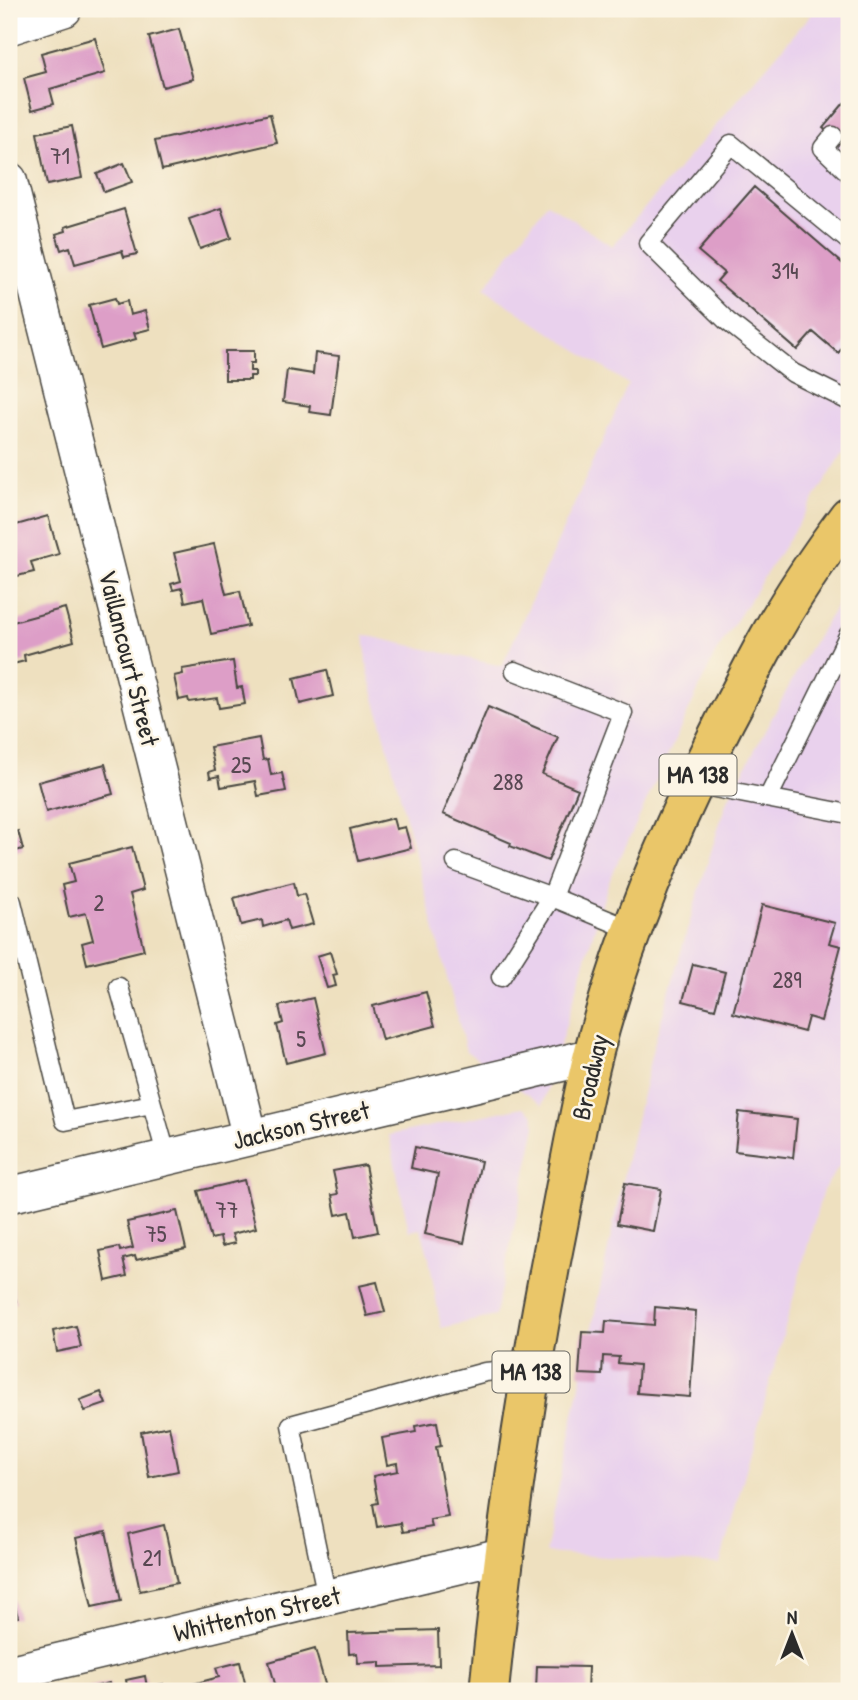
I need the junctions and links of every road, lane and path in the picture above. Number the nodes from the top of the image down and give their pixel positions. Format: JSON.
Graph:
{"nodes":[{"id":1,"x":64,"y":9,"type":"edge"},
{"id":2,"x":9,"y":27,"type":"edge"},
{"id":3,"x":834,"y":136,"type":"dead end"},
{"id":4,"x":849,"y":173,"type":"edge"},
{"id":5,"x":9,"y":180,"type":"edge"},
{"id":6,"x":849,"y":241,"type":"edge"},
{"id":7,"x":849,"y":401,"type":"edge"},
{"id":8,"x":849,"y":516,"type":"edge"},
{"id":9,"x":849,"y":634,"type":"edge"},
{"id":10,"x":515,"y":671,"type":"dead end"},
{"id":11,"x":694,"y":784,"type":"junction"},
{"id":12,"x":768,"y":798,"type":"junction"},
{"id":13,"x":849,"y":814,"type":"edge"},
{"id":14,"x":456,"y":862,"type":"dead end"},
{"id":15,"x":552,"y":897,"type":"junction"},
{"id":16,"x":12,"y":902,"type":"dead end"},
{"id":17,"x":632,"y":930,"type":"junction"},
{"id":18,"x":501,"y":977,"type":"dead end"},
{"id":19,"x":120,"y":987,"type":"dead end"},
{"id":20,"x":593,"y":1056,"type":"junction"},
{"id":21,"x":152,"y":1104,"type":"junction"},
{"id":22,"x":250,"y":1137,"type":"junction"},
{"id":23,"x":167,"y":1157,"type":"junction"},
{"id":24,"x":9,"y":1195,"type":"edge"},
{"id":25,"x":531,"y":1368,"type":"junction"},
{"id":26,"x":505,"y":1555,"type":"junction"},
{"id":27,"x":327,"y":1597,"type":"junction"},
{"id":28,"x":9,"y":1673,"type":"edge"},
{"id":29,"x":489,"y":1691,"type":"edge"}],
"edges":[{"from":1,"to":2,"type":"street"},
{"from":3,"to":4,"type":"lane"},
{"from":5,"to":22,"type":"street","name":"Vaillancourt Street"},
{"from":6,"to":7,"type":"lane"},
{"from":8,"to":11,"type":"main road","name":"Broadway","number":"MA 138"},
{"from":9,"to":12,"type":"lane"},
{"from":10,"to":15,"type":"lane"},
{"from":11,"to":12,"type":"lane"},
{"from":11,"to":17,"type":"main road","name":"Broadway","number":"MA 138"},
{"from":12,"to":13,"type":"lane"},
{"from":14,"to":15,"type":"lane"},
{"from":15,"to":17,"type":"lane"},
{"from":15,"to":18,"type":"lane"},
{"from":16,"to":21,"type":"lane"},
{"from":17,"to":20,"type":"main road","name":"Broadway","number":"MA 138"},
{"from":19,"to":21,"type":"lane"},
{"from":20,"to":22,"type":"street","name":"Jackson Street"},
{"from":20,"to":25,"type":"main road","name":"Broadway","number":"MA 138"},
{"from":21,"to":23,"type":"lane"},
{"from":22,"to":23,"type":"street","name":"Jackson Street"},
{"from":23,"to":24,"type":"street","name":"Jackson Street"},
{"from":25,"to":26,"type":"main road","name":"Broadway","number":"MA 138"},
{"from":25,"to":27,"type":"lane"},
{"from":26,"to":27,"type":"street","name":"Whittenton Street"},
{"from":26,"to":29,"type":"main road","name":"Broadway","number":"MA 138"},
{"from":27,"to":28,"type":"street","name":"Whittenton Street"}]}
